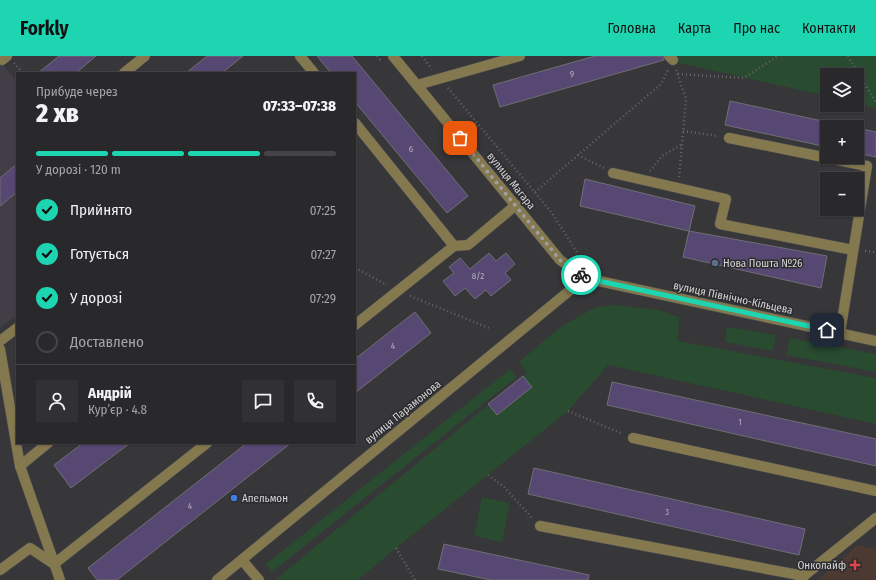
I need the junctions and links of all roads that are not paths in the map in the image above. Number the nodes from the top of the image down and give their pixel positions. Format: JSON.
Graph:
{"nodes":[{"id":1,"x":145,"y":56,"type":"edge"},
{"id":2,"x":300,"y":56,"type":"edge"},
{"id":3,"x":393,"y":56,"type":"edge"},
{"id":4,"x":520,"y":56,"type":"edge"},
{"id":5,"x":125,"y":72,"type":"edge"},
{"id":6,"x":313,"y":72,"type":"edge"},
{"id":7,"x":417,"y":86,"type":"junction"},
{"id":8,"x":356,"y":124,"type":"edge"},
{"id":9,"x":729,"y":138,"type":"road end"},
{"id":10,"x":613,"y":172,"type":"road end"},
{"id":11,"x":516,"y":205,"type":"junction"},
{"id":12,"x":454,"y":246,"type":"junction"},
{"id":13,"x":853,"y":250,"type":"junction"},
{"id":14,"x":585,"y":278,"type":"junction"},
{"id":15,"x":356,"y":324,"type":"edge"},
{"id":16,"x":16,"y":329,"type":"edge"},
{"id":17,"x":840,"y":333,"type":"junction"},
{"id":18,"x":0,"y":341,"type":"edge"},
{"id":19,"x":876,"y":341,"type":"edge"},
{"id":20,"x":0,"y":349,"type":"edge"},
{"id":21,"x":633,"y":438,"type":"road end"},
{"id":22,"x":16,"y":443,"type":"edge"},
{"id":23,"x":16,"y":444,"type":"edge"},
{"id":24,"x":47,"y":444,"type":"edge"},
{"id":25,"x":206,"y":444,"type":"edge"},
{"id":26,"x":20,"y":466,"type":"junction"},
{"id":27,"x":876,"y":491,"type":"edge"},
{"id":28,"x":876,"y":518,"type":"edge"},
{"id":29,"x":540,"y":526,"type":"road end"},
{"id":30,"x":242,"y":560,"type":"junction"},
{"id":31,"x":54,"y":564,"type":"junction"},
{"id":32,"x":0,"y":570,"type":"edge"},
{"id":33,"x":802,"y":578,"type":"edge"},
{"id":34,"x":60,"y":580,"type":"edge"},
{"id":35,"x":217,"y":580,"type":"edge"},
{"id":36,"x":259,"y":580,"type":"edge"}],
"edges":[{"from":1,"to":5,"type":"street"},
{"from":2,"to":6,"type":"street"},
{"from":3,"to":7,"type":"street","name":"вулиця Магара"},
{"from":4,"to":7,"type":"street"},
{"from":7,"to":11,"type":"street","name":"вулиця Магара"},
{"from":8,"to":12,"type":"street"},
{"from":9,"to":13,"type":"street"},
{"from":10,"to":13,"type":"street"},
{"from":11,"to":12,"type":"street"},
{"from":11,"to":14,"type":"street","name":"вулиця Магара"},
{"from":12,"to":15,"type":"street"},
{"from":13,"to":17,"type":"street"},
{"from":14,"to":17,"type":"street","name":"вулиця Північно-Кільцева"},
{"from":14,"to":30,"type":"street","name":"вулиця Парамонова"},
{"from":16,"to":18,"type":"street"},
{"from":17,"to":19,"type":"street","name":"вулиця Північно-Кільцева"},
{"from":20,"to":22,"type":"street"},
{"from":21,"to":27,"type":"street"},
{"from":23,"to":26,"type":"street"},
{"from":24,"to":26,"type":"street"},
{"from":25,"to":31,"type":"street"},
{"from":26,"to":31,"type":"street"},
{"from":28,"to":33,"type":"street"},
{"from":29,"to":33,"type":"street"},
{"from":30,"to":35,"type":"street","name":"вулиця Парамонова"},
{"from":30,"to":36,"type":"street"},
{"from":31,"to":32,"type":"street"},
{"from":31,"to":34,"type":"street"}]}
